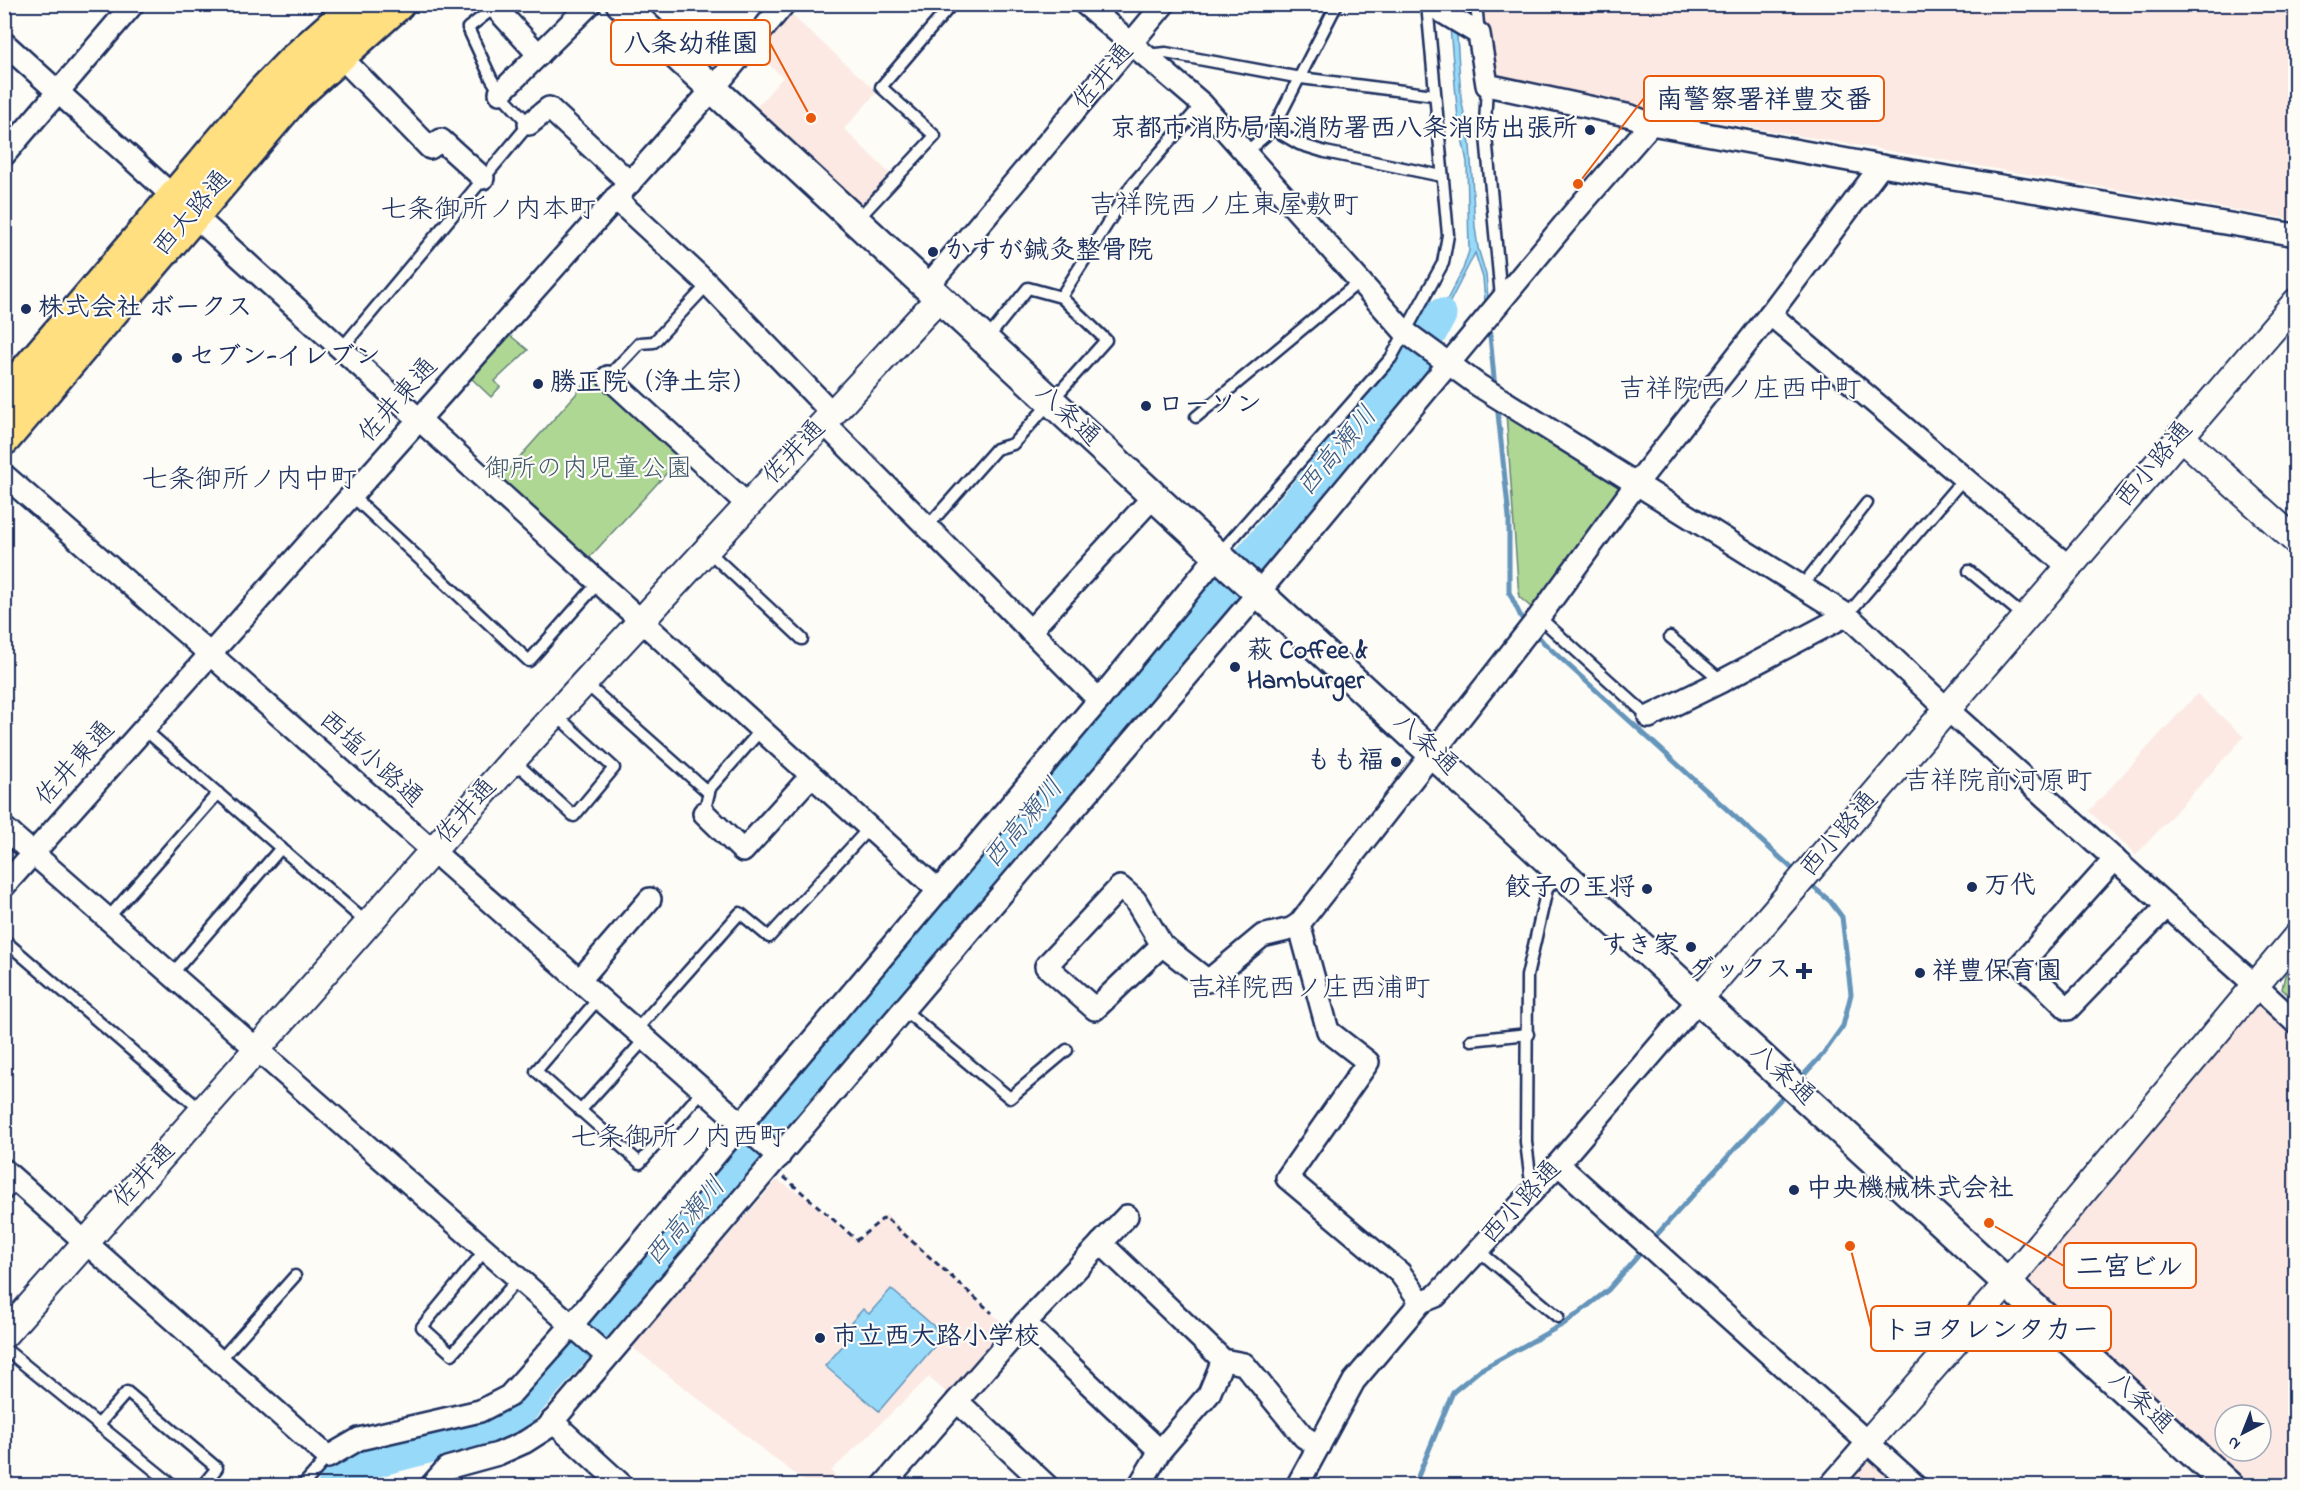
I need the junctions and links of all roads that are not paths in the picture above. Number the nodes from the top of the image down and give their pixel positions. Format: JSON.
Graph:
{"nodes":[{"id":1,"x":133,"y":4,"type":"edge"},
{"id":2,"x":358,"y":4,"type":"edge"},
{"id":3,"x":397,"y":4,"type":"edge"},
{"id":4,"x":590,"y":4,"type":"edge"},
{"id":5,"x":784,"y":4,"type":"edge"},
{"id":6,"x":952,"y":4,"type":"edge"},
{"id":7,"x":1085,"y":4,"type":"edge"},
{"id":8,"x":1164,"y":4,"type":"edge"},
{"id":9,"x":1338,"y":4,"type":"edge"},
{"id":10,"x":1428,"y":4,"type":"edge"},
{"id":11,"x":1476,"y":4,"type":"edge"},
{"id":12,"x":493,"y":6,"type":"edge"},
{"id":13,"x":625,"y":6,"type":"edge"},
{"id":14,"x":1479,"y":34,"type":"junction"},
{"id":15,"x":4,"y":43,"type":"edge"},
{"id":16,"x":1138,"y":50,"type":"junction"},
{"id":17,"x":339,"y":55,"type":"junction"},
{"id":18,"x":539,"y":55,"type":"junction"},
{"id":19,"x":1301,"y":78,"type":"junction"},
{"id":20,"x":1487,"y":85,"type":"junction"},
{"id":21,"x":713,"y":89,"type":"junction"},
{"id":22,"x":59,"y":93,"type":"junction"},
{"id":23,"x":500,"y":93,"type":"junction"},
{"id":24,"x":1434,"y":95,"type":"junction"},
{"id":25,"x":1202,"y":104,"type":"junction"},
{"id":26,"x":529,"y":124,"type":"junction"},
{"id":27,"x":1651,"y":124,"type":"junction"},
{"id":28,"x":1273,"y":129,"type":"junction"},
{"id":29,"x":1245,"y":153,"type":"junction"},
{"id":30,"x":4,"y":155,"type":"edge"},
{"id":31,"x":1881,"y":166,"type":"junction"},
{"id":32,"x":1442,"y":176,"type":"junction"},
{"id":33,"x":483,"y":178,"type":"junction"},
{"id":34,"x":622,"y":190,"type":"junction"},
{"id":35,"x":184,"y":205,"type":"junction"},
{"id":36,"x":856,"y":221,"type":"junction"},
{"id":37,"x":2295,"y":235,"type":"edge"},
{"id":38,"x":1360,"y":281,"type":"junction"},
{"id":39,"x":708,"y":284,"type":"junction"},
{"id":40,"x":933,"y":292,"type":"junction"},
{"id":41,"x":1060,"y":297,"type":"junction"},
{"id":42,"x":1499,"y":304,"type":"junction"},
{"id":43,"x":2295,"y":306,"type":"edge"},
{"id":44,"x":1770,"y":314,"type":"junction"},
{"id":45,"x":1407,"y":333,"type":"junction"},
{"id":46,"x":986,"y":341,"type":"junction"},
{"id":47,"x":341,"y":349,"type":"junction"},
{"id":48,"x":1445,"y":361,"type":"junction"},
{"id":49,"x":608,"y":377,"type":"joint"},
{"id":50,"x":4,"y":398,"type":"edge"},
{"id":51,"x":1052,"y":402,"type":"junction"},
{"id":52,"x":1196,"y":417,"type":"dead end"},
{"id":53,"x":828,"y":418,"type":"junction"},
{"id":54,"x":419,"y":419,"type":"junction"},
{"id":55,"x":2180,"y":436,"type":"junction"},
{"id":56,"x":4,"y":438,"type":"edge"},
{"id":57,"x":4,"y":476,"type":"edge"},
{"id":58,"x":1964,"y":478,"type":"junction"},
{"id":59,"x":1637,"y":483,"type":"junction"},
{"id":60,"x":351,"y":495,"type":"junction"},
{"id":61,"x":1154,"y":496,"type":"junction"},
{"id":62,"x":1867,"y":502,"type":"dead end"},
{"id":63,"x":748,"y":505,"type":"junction"},
{"id":64,"x":927,"y":527,"type":"junction"},
{"id":65,"x":2295,"y":541,"type":"edge"},
{"id":66,"x":707,"y":550,"type":"junction"},
{"id":67,"x":1218,"y":555,"type":"junction"},
{"id":68,"x":2069,"y":567,"type":"junction"},
{"id":69,"x":1969,"y":571,"type":"dead end"},
{"id":70,"x":598,"y":583,"type":"junction"},
{"id":71,"x":1802,"y":586,"type":"junction"},
{"id":72,"x":1259,"y":592,"type":"junction"},
{"id":73,"x":1846,"y":615,"type":"junction"},
{"id":74,"x":2026,"y":618,"type":"junction"},
{"id":75,"x":640,"y":621,"type":"junction"},
{"id":76,"x":1532,"y":625,"type":"junction"},
{"id":77,"x":1030,"y":631,"type":"junction"},
{"id":78,"x":1670,"y":637,"type":"dead end"},
{"id":79,"x":802,"y":639,"type":"dead end"},
{"id":80,"x":210,"y":654,"type":"junction"},
{"id":81,"x":1722,"y":681,"type":"junction"},
{"id":82,"x":584,"y":682,"type":"junction"},
{"id":83,"x":1099,"y":700,"type":"junction"},
{"id":84,"x":1948,"y":710,"type":"junction"},
{"id":85,"x":555,"y":714,"type":"junction"},
{"id":86,"x":1649,"y":717,"type":"joint"},
{"id":87,"x":144,"y":729,"type":"junction"},
{"id":88,"x":761,"y":730,"type":"junction"},
{"id":89,"x":1432,"y":751,"type":"junction"},
{"id":90,"x":513,"y":760,"type":"junction"},
{"id":91,"x":812,"y":776,"type":"junction"},
{"id":92,"x":218,"y":793,"type":"junction"},
{"id":93,"x":706,"y":803,"type":"junction"},
{"id":94,"x":4,"y":828,"type":"edge"},
{"id":95,"x":869,"y":828,"type":"junction"},
{"id":96,"x":281,"y":848,"type":"junction"},
{"id":97,"x":433,"y":852,"type":"junction"},
{"id":98,"x":34,"y":853,"type":"junction"},
{"id":99,"x":2115,"y":859,"type":"junction"},
{"id":100,"x":1562,"y":872,"type":"junction"},
{"id":101,"x":4,"y":886,"type":"edge"},
{"id":102,"x":939,"y":891,"type":"junction"},
{"id":103,"x":650,"y":899,"type":"dead end"},
{"id":104,"x":2167,"y":906,"type":"junction"},
{"id":105,"x":108,"y":918,"type":"junction"},
{"id":106,"x":369,"y":924,"type":"junction"},
{"id":107,"x":1299,"y":924,"type":"junction"},
{"id":108,"x":2295,"y":937,"type":"edge"},
{"id":109,"x":4,"y":940,"type":"edge"},
{"id":110,"x":1162,"y":945,"type":"junction"},
{"id":111,"x":172,"y":974,"type":"junction"},
{"id":112,"x":579,"y":981,"type":"junction"},
{"id":113,"x":2254,"y":984,"type":"junction"},
{"id":114,"x":599,"y":998,"type":"junction"},
{"id":115,"x":1700,"y":998,"type":"junction"},
{"id":116,"x":904,"y":1010,"type":"junction"},
{"id":117,"x":2295,"y":1023,"type":"edge"},
{"id":118,"x":1528,"y":1034,"type":"junction"},
{"id":119,"x":640,"y":1035,"type":"junction"},
{"id":120,"x":1471,"y":1040,"type":"dead end"},
{"id":121,"x":258,"y":1048,"type":"junction"},
{"id":122,"x":1067,"y":1050,"type":"dead end"},
{"id":123,"x":703,"y":1090,"type":"junction"},
{"id":124,"x":203,"y":1111,"type":"junction"},
{"id":125,"x":580,"y":1111,"type":"junction"},
{"id":126,"x":742,"y":1124,"type":"junction"},
{"id":127,"x":775,"y":1162,"type":"junction"},
{"id":128,"x":1558,"y":1164,"type":"junction"},
{"id":129,"x":9,"y":1183,"type":"edge"},
{"id":130,"x":1532,"y":1192,"type":"junction"},
{"id":131,"x":1127,"y":1216,"type":"dead end"},
{"id":132,"x":86,"y":1243,"type":"junction"},
{"id":133,"x":1101,"y":1243,"type":"junction"},
{"id":134,"x":486,"y":1249,"type":"junction"},
{"id":135,"x":1478,"y":1250,"type":"junction"},
{"id":136,"x":295,"y":1276,"type":"dead end"},
{"id":137,"x":519,"y":1278,"type":"junction"},
{"id":138,"x":2008,"y":1282,"type":"junction"},
{"id":139,"x":1421,"y":1302,"type":"junction"},
{"id":140,"x":1558,"y":1317,"type":"dead end"},
{"id":141,"x":1025,"y":1323,"type":"junction"},
{"id":142,"x":572,"y":1325,"type":"junction"},
{"id":143,"x":4,"y":1335,"type":"edge"},
{"id":144,"x":4,"y":1348,"type":"edge"},
{"id":145,"x":607,"y":1356,"type":"junction"},
{"id":146,"x":1223,"y":1360,"type":"junction"},
{"id":147,"x":219,"y":1361,"type":"junction"},
{"id":148,"x":957,"y":1401,"type":"junction"},
{"id":149,"x":552,"y":1421,"type":"junction"},
{"id":150,"x":99,"y":1425,"type":"junction"},
{"id":151,"x":1869,"y":1441,"type":"junction"},
{"id":152,"x":1319,"y":1446,"type":"junction"},
{"id":153,"x":1160,"y":1451,"type":"junction"},
{"id":154,"x":328,"y":1457,"type":"junction"},
{"id":155,"x":894,"y":1481,"type":"edge"},
{"id":156,"x":174,"y":1485,"type":"edge"},
{"id":157,"x":202,"y":1485,"type":"edge"},
{"id":158,"x":302,"y":1485,"type":"edge"},
{"id":159,"x":430,"y":1485,"type":"edge"},
{"id":160,"x":623,"y":1485,"type":"edge"},
{"id":161,"x":1047,"y":1485,"type":"edge"},
{"id":162,"x":1139,"y":1485,"type":"edge"},
{"id":163,"x":1296,"y":1485,"type":"edge"},
{"id":164,"x":1830,"y":1485,"type":"edge"},
{"id":165,"x":1916,"y":1485,"type":"edge"},
{"id":166,"x":2229,"y":1485,"type":"edge"}],
"edges":[{"from":1,"to":22,"type":"street"},
{"from":2,"to":35,"type":"main road","name":"西大路通"},
{"from":3,"to":17,"type":"main road","name":"西大路通"},
{"from":4,"to":18,"type":"street"},
{"from":5,"to":21,"type":"street","name":"佐井東通"},
{"from":6,"to":36,"type":"lane"},
{"from":7,"to":16,"type":"street"},
{"from":8,"to":16,"type":"street","name":"佐井通"},
{"from":9,"to":19,"type":"lane"},
{"from":10,"to":14,"type":"street"},
{"from":10,"to":24,"type":"lane"},
{"from":11,"to":14,"type":"lane"},
{"from":12,"to":18,"type":"street"},
{"from":12,"to":23,"type":"lane"},
{"from":13,"to":21,"type":"main road","name":"八条通"},
{"from":14,"to":20,"type":"street"},
{"from":15,"to":22,"type":"street"},
{"from":16,"to":19,"type":"lane"},
{"from":16,"to":25,"type":"street"},
{"from":16,"to":40,"type":"street","name":"佐井通"},
{"from":17,"to":33,"type":"street"},
{"from":17,"to":35,"type":"main road","name":"西大路通"},
{"from":18,"to":23,"type":"street"},
{"from":19,"to":24,"type":"lane"},
{"from":19,"to":28,"type":"lane"},
{"from":20,"to":27,"type":"street"},
{"from":20,"to":42,"type":"lane"},
{"from":21,"to":34,"type":"street","name":"佐井東通"},
{"from":21,"to":36,"type":"main road","name":"八条通"},
{"from":22,"to":30,"type":"street"},
{"from":22,"to":35,"type":"street"},
{"from":23,"to":26,"type":"lane"},
{"from":24,"to":32,"type":"lane"},
{"from":25,"to":29,"type":"street"},
{"from":25,"to":41,"type":"lane"},
{"from":26,"to":33,"type":"lane"},
{"from":26,"to":34,"type":"street"},
{"from":27,"to":31,"type":"street"},
{"from":27,"to":42,"type":"street"},
{"from":28,"to":29,"type":"lane"},
{"from":28,"to":32,"type":"lane"},
{"from":29,"to":38,"type":"street"},
{"from":31,"to":37,"type":"street"},
{"from":31,"to":44,"type":"street"},
{"from":32,"to":45,"type":"lane"},
{"from":33,"to":47,"type":"lane"},
{"from":34,"to":39,"type":"street"},
{"from":34,"to":54,"type":"street","name":"佐井東通"},
{"from":35,"to":47,"type":"street"},
{"from":35,"to":50,"type":"main road","name":"西大路通"},
{"from":35,"to":56,"type":"main road","name":"西大路通"},
{"from":36,"to":40,"type":"main road","name":"八条通"},
{"from":38,"to":45,"type":"street"},
{"from":38,"to":52,"type":"lane"},
{"from":39,"to":49,"type":"lane"},
{"from":39,"to":53,"type":"street"},
{"from":40,"to":46,"type":"main road","name":"八条通"},
{"from":40,"to":53,"type":"street","name":"佐井通"},
{"from":41,"to":46,"type":"lane"},
{"from":41,"to":51,"type":"lane"},
{"from":42,"to":48,"type":"street"},
{"from":43,"to":55,"type":"street","name":"西小路通"},
{"from":44,"to":58,"type":"street"},
{"from":44,"to":59,"type":"street"},
{"from":45,"to":48,"type":"street"},
{"from":45,"to":67,"type":"lane"},
{"from":46,"to":51,"type":"main road","name":"八条通"},
{"from":47,"to":54,"type":"street"},
{"from":48,"to":59,"type":"street"},
{"from":48,"to":72,"type":"street"},
{"from":49,"to":63,"type":"street"},
{"from":51,"to":61,"type":"main road","name":"八条通"},
{"from":51,"to":64,"type":"lane"},
{"from":53,"to":63,"type":"street","name":"佐井通"},
{"from":53,"to":64,"type":"street"},
{"from":54,"to":60,"type":"street","name":"佐井東通"},
{"from":54,"to":70,"type":"street"},
{"from":55,"to":65,"type":"street"},
{"from":55,"to":68,"type":"street","name":"西小路通"},
{"from":57,"to":80,"type":"street","name":"西塩小路通"},
{"from":58,"to":68,"type":"street"},
{"from":58,"to":73,"type":"lane"},
{"from":59,"to":71,"type":"street"},
{"from":59,"to":76,"type":"street"},
{"from":60,"to":70,"type":"lane"},
{"from":60,"to":80,"type":"street","name":"佐井東通"},
{"from":61,"to":67,"type":"main road","name":"八条通"},
{"from":61,"to":77,"type":"street"},
{"from":62,"to":71,"type":"lane"},
{"from":63,"to":66,"type":"street","name":"佐井通"},
{"from":64,"to":77,"type":"street"},
{"from":66,"to":75,"type":"street","name":"佐井通"},
{"from":66,"to":79,"type":"lane"},
{"from":67,"to":72,"type":"main road","name":"八条通"},
{"from":67,"to":83,"type":"street"},
{"from":68,"to":74,"type":"street","name":"西小路通"},
{"from":69,"to":74,"type":"lane"},
{"from":70,"to":75,"type":"street"},
{"from":71,"to":73,"type":"street"},
{"from":72,"to":89,"type":"main road","name":"八条通"},
{"from":72,"to":116,"type":"street"},
{"from":73,"to":81,"type":"street"},
{"from":73,"to":84,"type":"street"},
{"from":74,"to":84,"type":"street","name":"西小路通"},
{"from":75,"to":82,"type":"street","name":"佐井通"},
{"from":75,"to":88,"type":"street"},
{"from":76,"to":86,"type":"lane"},
{"from":76,"to":89,"type":"street"},
{"from":77,"to":83,"type":"street"},
{"from":78,"to":81,"type":"lane"},
{"from":80,"to":87,"type":"street","name":"佐井東通"},
{"from":80,"to":97,"type":"street","name":"西塩小路通"},
{"from":81,"to":86,"type":"street"},
{"from":82,"to":85,"type":"street","name":"佐井通"},
{"from":82,"to":93,"type":"lane"},
{"from":83,"to":102,"type":"street"},
{"from":84,"to":99,"type":"street"},
{"from":84,"to":115,"type":"street","name":"西小路通"},
{"from":85,"to":90,"type":"street","name":"佐井通"},
{"from":85,"to":90,"type":"lane"},
{"from":87,"to":92,"type":"lane"},
{"from":87,"to":98,"type":"street","name":"佐井東通"},
{"from":88,"to":91,"type":"street"},
{"from":88,"to":93,"type":"lane"},
{"from":89,"to":100,"type":"main road","name":"八条通"},
{"from":89,"to":107,"type":"street"},
{"from":90,"to":97,"type":"street","name":"佐井通"},
{"from":91,"to":93,"type":"street"},
{"from":91,"to":95,"type":"street"},
{"from":92,"to":96,"type":"lane"},
{"from":92,"to":105,"type":"lane"},
{"from":94,"to":98,"type":"street"},
{"from":95,"to":102,"type":"street"},
{"from":95,"to":119,"type":"lane"},
{"from":96,"to":106,"type":"lane"},
{"from":96,"to":111,"type":"lane"},
{"from":97,"to":106,"type":"street","name":"佐井通"},
{"from":97,"to":112,"type":"street","name":"西塩小路通"},
{"from":98,"to":101,"type":"street","name":"佐井東通"},
{"from":98,"to":105,"type":"street"},
{"from":99,"to":104,"type":"street"},
{"from":99,"to":104,"type":"street"},
{"from":100,"to":115,"type":"main road","name":"八条通"},
{"from":100,"to":118,"type":"lane"},
{"from":102,"to":126,"type":"street"},
{"from":103,"to":112,"type":"street"},
{"from":104,"to":113,"type":"street"},
{"from":105,"to":111,"type":"street"},
{"from":106,"to":121,"type":"street","name":"佐井通"},
{"from":107,"to":110,"type":"street"},
{"from":107,"to":139,"type":"street"},
{"from":108,"to":113,"type":"street"},
{"from":109,"to":124,"type":"lane"},
{"from":110,"to":110,"type":"street"},
{"from":111,"to":121,"type":"street"},
{"from":112,"to":114,"type":"street","name":"西塩小路通"},
{"from":113,"to":117,"type":"street"},
{"from":113,"to":138,"type":"street"},
{"from":114,"to":119,"type":"street","name":"西塩小路通"},
{"from":114,"to":125,"type":"lane"},
{"from":115,"to":128,"type":"street","name":"西小路通"},
{"from":115,"to":138,"type":"main road","name":"八条通"},
{"from":116,"to":122,"type":"lane"},
{"from":116,"to":127,"type":"street"},
{"from":118,"to":120,"type":"lane"},
{"from":118,"to":130,"type":"lane"},
{"from":119,"to":123,"type":"street","name":"西塩小路通"},
{"from":119,"to":125,"type":"lane"},
{"from":121,"to":124,"type":"street","name":"佐井通"},
{"from":121,"to":134,"type":"street"},
{"from":123,"to":125,"type":"lane"},
{"from":123,"to":126,"type":"street","name":"西塩小路通"},
{"from":124,"to":132,"type":"street","name":"佐井通"},
{"from":126,"to":127,"type":"street","name":"西塩小路通"},
{"from":126,"to":142,"type":"street"},
{"from":127,"to":145,"type":"street"},
{"from":128,"to":130,"type":"street","name":"西小路通"},
{"from":128,"to":151,"type":"street"},
{"from":129,"to":132,"type":"street"},
{"from":130,"to":135,"type":"street","name":"西小路通"},
{"from":131,"to":133,"type":"street"},
{"from":132,"to":143,"type":"street","name":"佐井通"},
{"from":132,"to":147,"type":"street"},
{"from":133,"to":141,"type":"street"},
{"from":133,"to":146,"type":"street"},
{"from":134,"to":137,"type":"street"},
{"from":134,"to":137,"type":"lane"},
{"from":135,"to":139,"type":"street","name":"西小路通"},
{"from":135,"to":140,"type":"lane"},
{"from":136,"to":147,"type":"lane"},
{"from":137,"to":142,"type":"street"},
{"from":138,"to":151,"type":"street"},
{"from":138,"to":166,"type":"main road","name":"八条通"},
{"from":139,"to":152,"type":"street","name":"西小路通"},
{"from":141,"to":148,"type":"street"},
{"from":141,"to":153,"type":"street"},
{"from":142,"to":145,"type":"street"},
{"from":142,"to":154,"type":"street"},
{"from":144,"to":150,"type":"lane"},
{"from":145,"to":149,"type":"street"},
{"from":146,"to":152,"type":"street"},
{"from":146,"to":153,"type":"street"},
{"from":147,"to":154,"type":"street"},
{"from":148,"to":155,"type":"street"},
{"from":148,"to":161,"type":"street"},
{"from":149,"to":159,"type":"street"},
{"from":149,"to":160,"type":"street"},
{"from":150,"to":156,"type":"lane"},
{"from":150,"to":157,"type":"lane"},
{"from":151,"to":164,"type":"street"},
{"from":151,"to":165,"type":"street"},
{"from":152,"to":163,"type":"street","name":"西小路通"},
{"from":153,"to":162,"type":"street"},
{"from":154,"to":158,"type":"lane"}]}
